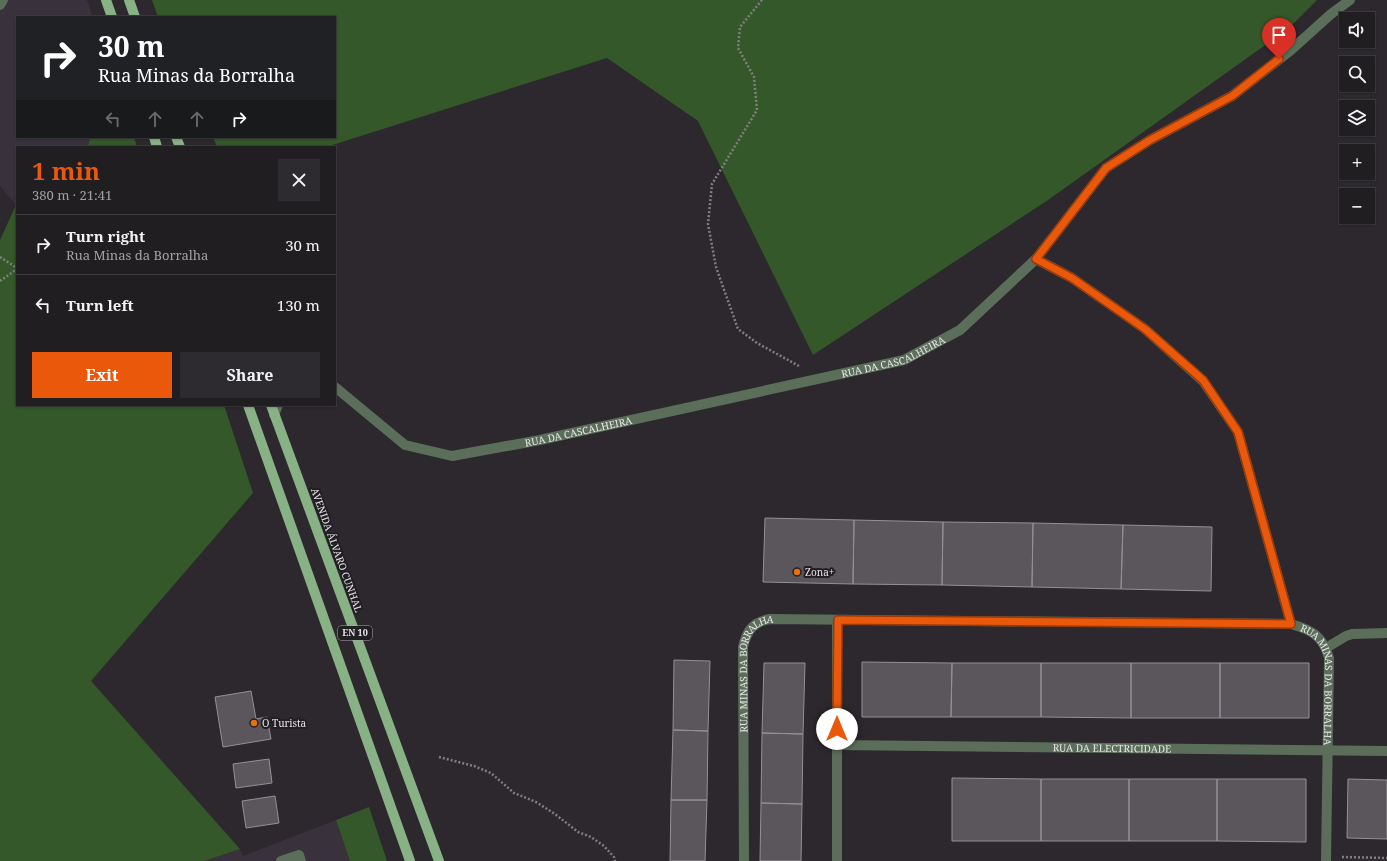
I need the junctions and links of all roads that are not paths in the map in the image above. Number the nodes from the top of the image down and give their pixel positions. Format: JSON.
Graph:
{"nodes":[{"id":1,"x":3,"y":0,"type":"edge"},
{"id":2,"x":106,"y":0,"type":"edge"},
{"id":3,"x":129,"y":0,"type":"edge"},
{"id":4,"x":1350,"y":0,"type":"edge"},
{"id":5,"x":0,"y":6,"type":"edge"},
{"id":6,"x":112,"y":16,"type":"edge"},
{"id":7,"x":135,"y":16,"type":"edge"},
{"id":8,"x":1036,"y":259,"type":"junction"},
{"id":9,"x":336,"y":388,"type":"edge"},
{"id":10,"x":248,"y":406,"type":"edge"},
{"id":11,"x":275,"y":408,"type":"edge"},
{"id":12,"x":838,"y":620,"type":"junction"},
{"id":13,"x":1291,"y":624,"type":"junction"},
{"id":14,"x":1387,"y":633,"type":"edge"},
{"id":15,"x":1326,"y":648,"type":"junction"},
{"id":16,"x":837,"y":745,"type":"junction"},
{"id":17,"x":1328,"y":751,"type":"junction"},
{"id":18,"x":1387,"y":751,"type":"edge"},
{"id":19,"x":1326,"y":859,"type":"edge"},
{"id":20,"x":282,"y":861,"type":"edge"},
{"id":21,"x":301,"y":861,"type":"edge"},
{"id":22,"x":410,"y":861,"type":"edge"},
{"id":23,"x":439,"y":861,"type":"edge"},
{"id":24,"x":744,"y":861,"type":"edge"},
{"id":25,"x":837,"y":861,"type":"edge"}],
"edges":[{"from":1,"to":5,"type":"street"},
{"from":2,"to":6,"type":"main road"},
{"from":3,"to":7,"type":"main road"},
{"from":4,"to":8,"type":"street","name":"RUA DA CASCALHEIRA"},
{"from":8,"to":9,"type":"street","name":"RUA DA CASCALHEIRA"},
{"from":8,"to":13,"type":"street"},
{"from":10,"to":22,"type":"main road","number":"EN 10"},
{"from":11,"to":23,"type":"main road","name":"AVENIDA ÁLVARO CUNHAL","number":"EN 10"},
{"from":12,"to":13,"type":"street","name":"RUA MINAS DA BORRALHA"},
{"from":12,"to":16,"type":"street"},
{"from":12,"to":24,"type":"street","name":"RUA MINAS DA BORRALHA"},
{"from":13,"to":15,"type":"street","name":"RUA MINAS DA BORRALHA"},
{"from":14,"to":15,"type":"street"},
{"from":15,"to":17,"type":"street","name":"RUA MINAS DA BORRALHA"},
{"from":16,"to":17,"type":"street","name":"RUA DA ELECTRICIDADE"},
{"from":16,"to":25,"type":"street"},
{"from":17,"to":18,"type":"street","name":"RUA DA ELECTRICIDADE"},
{"from":17,"to":19,"type":"street","name":"RUA MINAS DA BORRALHA"},
{"from":20,"to":21,"type":"street"}]}
